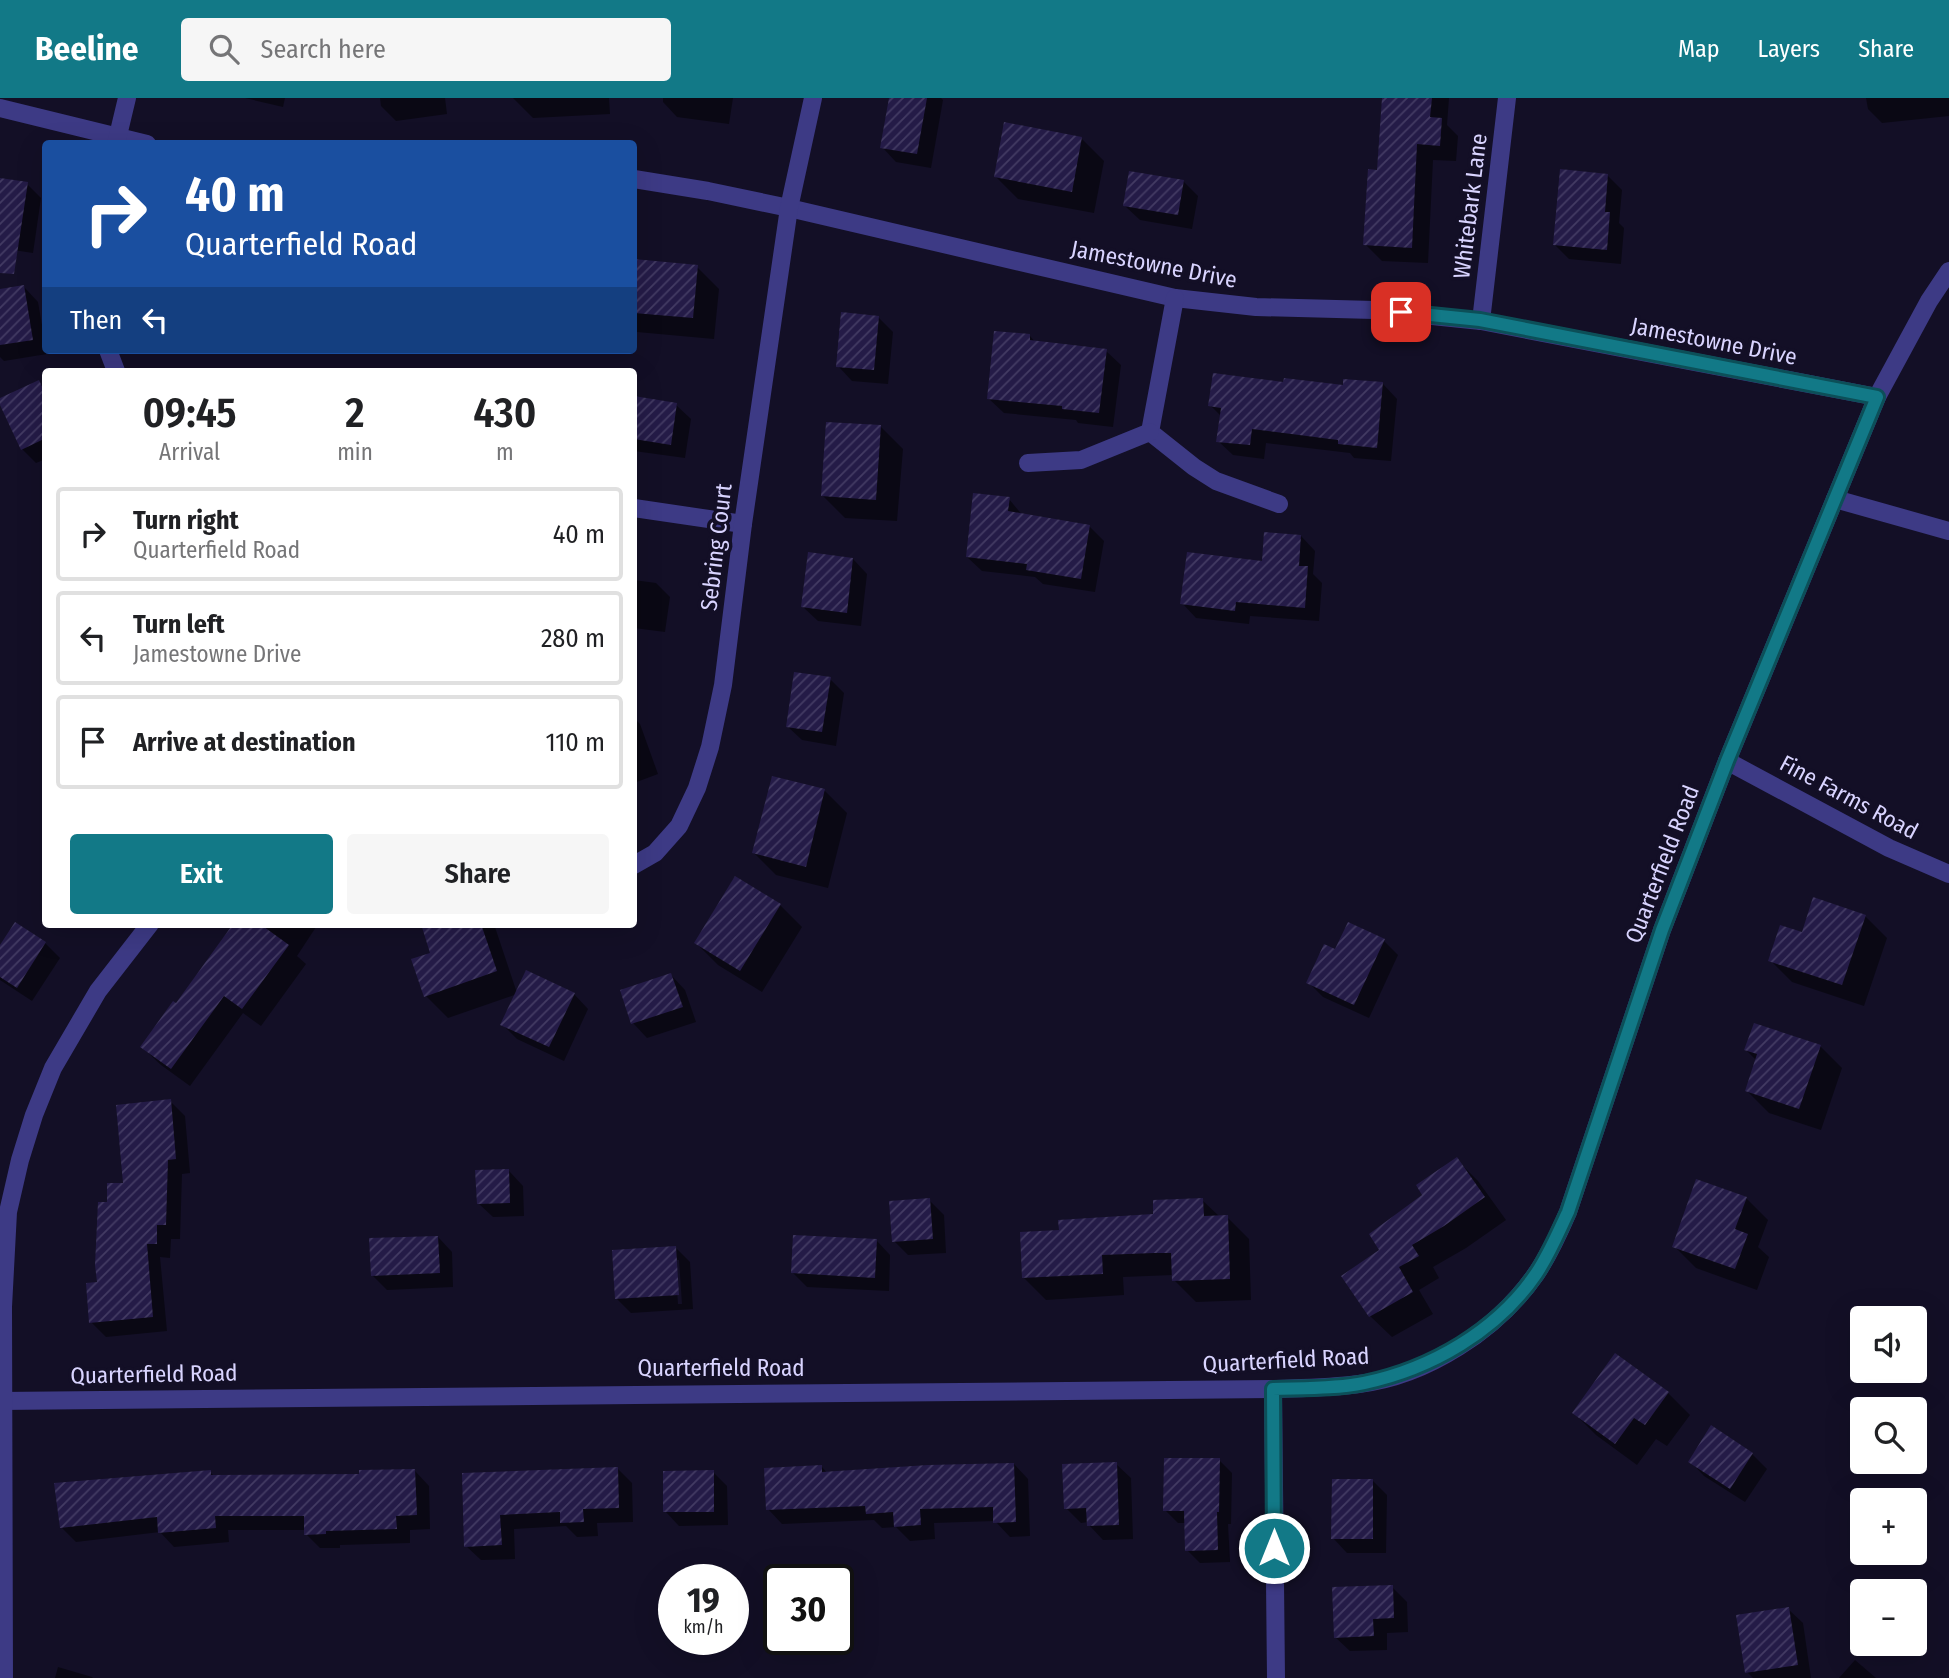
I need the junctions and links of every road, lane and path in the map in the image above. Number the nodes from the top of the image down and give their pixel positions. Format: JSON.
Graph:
{"nodes":[{"id":1,"x":127,"y":98,"type":"edge"},
{"id":2,"x":813,"y":98,"type":"edge"},
{"id":3,"x":1507,"y":98,"type":"edge"},
{"id":4,"x":0,"y":108,"type":"edge"},
{"id":5,"x":117,"y":140,"type":"edge"},
{"id":6,"x":637,"y":180,"type":"edge"},
{"id":7,"x":789,"y":208,"type":"junction"},
{"id":8,"x":1949,"y":271,"type":"edge"},
{"id":9,"x":1175,"y":298,"type":"junction"},
{"id":10,"x":1480,"y":320,"type":"junction"},
{"id":11,"x":1877,"y":397,"type":"junction"},
{"id":12,"x":1150,"y":432,"type":"junction"},
{"id":13,"x":1028,"y":463,"type":"dead end"},
{"id":14,"x":1835,"y":499,"type":"junction"},
{"id":15,"x":1279,"y":504,"type":"dead end"},
{"id":16,"x":637,"y":508,"type":"edge"},
{"id":17,"x":743,"y":524,"type":"junction"},
{"id":18,"x":1949,"y":531,"type":"edge"},
{"id":19,"x":1727,"y":761,"type":"junction"},
{"id":20,"x":637,"y":863,"type":"edge"},
{"id":21,"x":1949,"y":874,"type":"edge"},
{"id":22,"x":147,"y":928,"type":"edge"},
{"id":23,"x":5,"y":1209,"type":"edge"},
{"id":24,"x":1273,"y":1389,"type":"junction"},
{"id":25,"x":1,"y":1401,"type":"edge"},
{"id":26,"x":4,"y":1678,"type":"edge"},
{"id":27,"x":1276,"y":1678,"type":"edge"}],
"edges":[{"from":1,"to":5,"type":"street"},
{"from":2,"to":7,"type":"street","name":"Sebring Court"},
{"from":3,"to":10,"type":"street","name":"Whitebark Lane"},
{"from":4,"to":5,"type":"street"},
{"from":6,"to":7,"type":"street","name":"Jamestowne Drive"},
{"from":7,"to":9,"type":"street","name":"Jamestowne Drive"},
{"from":7,"to":17,"type":"street","name":"Sebring Court"},
{"from":8,"to":11,"type":"street","name":"Quarterfield Road"},
{"from":9,"to":10,"type":"street","name":"Jamestowne Drive"},
{"from":9,"to":12,"type":"street"},
{"from":10,"to":11,"type":"street","name":"Jamestowne Drive"},
{"from":11,"to":14,"type":"street","name":"Quarterfield Road"},
{"from":12,"to":13,"type":"street"},
{"from":12,"to":15,"type":"street"},
{"from":14,"to":18,"type":"street"},
{"from":14,"to":19,"type":"street","name":"Quarterfield Road"},
{"from":16,"to":17,"type":"street"},
{"from":17,"to":20,"type":"street","name":"Sebring Court"},
{"from":19,"to":21,"type":"street","name":"Fine Farms Road"},
{"from":19,"to":24,"type":"street","name":"Quarterfield Road"},
{"from":22,"to":23,"type":"street"},
{"from":23,"to":25,"type":"street"},
{"from":24,"to":25,"type":"street","name":"Quarterfield Road"},
{"from":24,"to":27,"type":"street"},
{"from":25,"to":26,"type":"street"}]}
